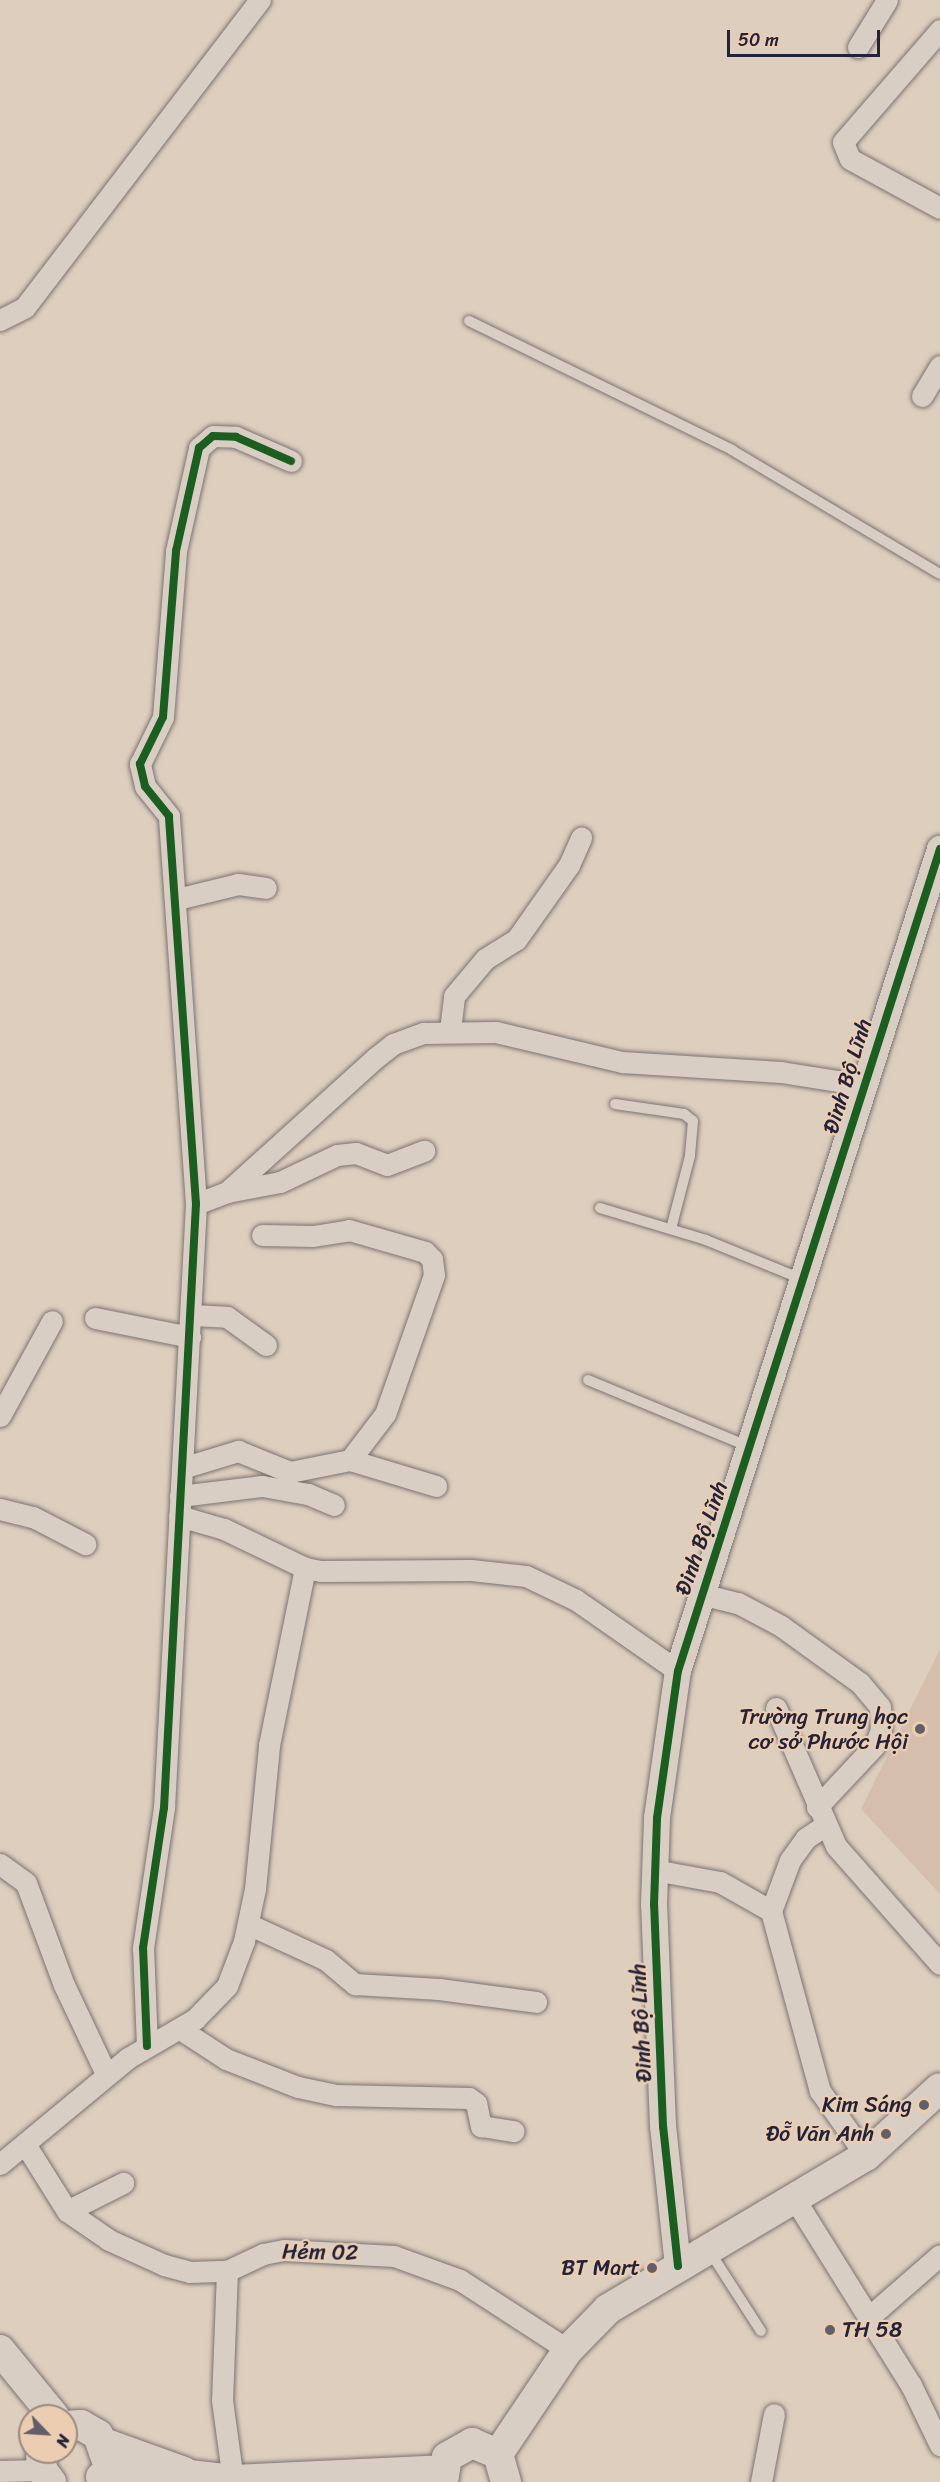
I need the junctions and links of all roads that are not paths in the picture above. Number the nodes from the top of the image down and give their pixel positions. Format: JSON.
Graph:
{"nodes":[{"id":1,"x":260,"y":0,"type":"edge"},
{"id":2,"x":887,"y":0,"type":"edge"},
{"id":3,"x":940,"y":30,"type":"edge"},
{"id":4,"x":858,"y":46,"type":"dead end"},
{"id":5,"x":940,"y":208,"type":"edge"},
{"id":6,"x":0,"y":320,"type":"edge"},
{"id":7,"x":469,"y":321,"type":"dead end"},
{"id":8,"x":940,"y":366,"type":"edge"},
{"id":9,"x":922,"y":396,"type":"dead end"},
{"id":10,"x":291,"y":461,"type":"dead end"},
{"id":11,"x":940,"y":574,"type":"edge"},
{"id":12,"x":581,"y":838,"type":"dead end"},
{"id":13,"x":940,"y":849,"type":"edge"},
{"id":14,"x":266,"y":888,"type":"dead end"},
{"id":15,"x":177,"y":899,"type":"junction"},
{"id":16,"x":450,"y":1030,"type":"junction"},
{"id":17,"x":862,"y":1085,"type":"junction"},
{"id":18,"x":615,"y":1104,"type":"dead end"},
{"id":19,"x":424,"y":1151,"type":"dead end"},
{"id":20,"x":227,"y":1192,"type":"junction"},
{"id":21,"x":196,"y":1204,"type":"junction"},
{"id":22,"x":600,"y":1208,"type":"dead end"},
{"id":23,"x":671,"y":1229,"type":"junction"},
{"id":24,"x":262,"y":1235,"type":"dead end"},
{"id":25,"x":803,"y":1279,"type":"junction"},
{"id":26,"x":192,"y":1316,"type":"junction"},
{"id":27,"x":96,"y":1318,"type":"dead end"},
{"id":28,"x":52,"y":1320,"type":"dead end"},
{"id":29,"x":190,"y":1337,"type":"junction"},
{"id":30,"x":266,"y":1345,"type":"dead end"},
{"id":31,"x":588,"y":1380,"type":"dead end"},
{"id":32,"x":0,"y":1416,"type":"edge"},
{"id":33,"x":751,"y":1448,"type":"junction"},
{"id":34,"x":350,"y":1460,"type":"junction"},
{"id":35,"x":182,"y":1468,"type":"junction"},
{"id":36,"x":436,"y":1486,"type":"dead end"},
{"id":37,"x":334,"y":1505,"type":"dead end"},
{"id":38,"x":180,"y":1506,"type":"junction"},
{"id":39,"x":0,"y":1509,"type":"edge"},
{"id":40,"x":85,"y":1544,"type":"dead end"},
{"id":41,"x":304,"y":1568,"type":"junction"},
{"id":42,"x":701,"y":1594,"type":"junction"},
{"id":43,"x":678,"y":1671,"type":"junction"},
{"id":44,"x":776,"y":1708,"type":"dead end"},
{"id":45,"x":821,"y":1816,"type":"junction"},
{"id":46,"x":0,"y":1864,"type":"edge"},
{"id":47,"x":654,"y":1870,"type":"junction"},
{"id":48,"x":771,"y":1911,"type":"junction"},
{"id":49,"x":248,"y":1924,"type":"junction"},
{"id":50,"x":940,"y":1964,"type":"edge"},
{"id":51,"x":536,"y":2002,"type":"dead end"},
{"id":52,"x":180,"y":2029,"type":"junction"},
{"id":53,"x":147,"y":2046,"type":"junction"},
{"id":54,"x":106,"y":2074,"type":"junction"},
{"id":55,"x":940,"y":2088,"type":"edge"},
{"id":56,"x":514,"y":2131,"type":"dead end"},
{"id":57,"x":25,"y":2144,"type":"junction"},
{"id":58,"x":866,"y":2156,"type":"junction"},
{"id":59,"x":0,"y":2164,"type":"edge"},
{"id":60,"x":123,"y":2183,"type":"dead end"},
{"id":61,"x":794,"y":2198,"type":"junction"},
{"id":62,"x":67,"y":2211,"type":"junction"},
{"id":63,"x":708,"y":2249,"type":"junction"},
{"id":64,"x":940,"y":2255,"type":"edge"},
{"id":65,"x":678,"y":2266,"type":"junction"},
{"id":66,"x":227,"y":2271,"type":"junction"},
{"id":67,"x":869,"y":2317,"type":"junction"},
{"id":68,"x":761,"y":2331,"type":"dead end"},
{"id":69,"x":0,"y":2350,"type":"edge"},
{"id":70,"x":568,"y":2350,"type":"junction"},
{"id":71,"x":44,"y":2404,"type":"edge"},
{"id":72,"x":774,"y":2414,"type":"dead end"},
{"id":73,"x":78,"y":2428,"type":"edge"},
{"id":74,"x":104,"y":2443,"type":"junction"},
{"id":75,"x":940,"y":2445,"type":"edge"},
{"id":76,"x":45,"y":2468,"type":"edge"},
{"id":77,"x":502,"y":2468,"type":"edge"},
{"id":78,"x":0,"y":2471,"type":"edge"},
{"id":79,"x":189,"y":2475,"type":"junction"},
{"id":80,"x":443,"y":2476,"type":"edge"},
{"id":81,"x":99,"y":2480,"type":"edge"},
{"id":82,"x":232,"y":2480,"type":"junction"},
{"id":83,"x":761,"y":2482,"type":"edge"}],
"edges":[{"from":1,"to":6,"type":"street"},
{"from":2,"to":4,"type":"street"},
{"from":3,"to":5,"type":"street"},
{"from":7,"to":11,"type":"lane"},
{"from":8,"to":9,"type":"street"},
{"from":10,"to":15,"type":"street"},
{"from":12,"to":16,"type":"street"},
{"from":13,"to":17,"type":"street","name":"Đinh Bộ Lĩnh"},
{"from":14,"to":15,"type":"street"},
{"from":15,"to":21,"type":"street"},
{"from":16,"to":17,"type":"street"},
{"from":16,"to":20,"type":"street"},
{"from":17,"to":25,"type":"street","name":"Đinh Bộ Lĩnh"},
{"from":18,"to":23,"type":"lane"},
{"from":19,"to":20,"type":"street"},
{"from":20,"to":21,"type":"street"},
{"from":21,"to":26,"type":"street"},
{"from":22,"to":23,"type":"lane"},
{"from":23,"to":25,"type":"lane"},
{"from":24,"to":34,"type":"street"},
{"from":25,"to":33,"type":"street","name":"Đinh Bộ Lĩnh"},
{"from":26,"to":29,"type":"street"},
{"from":26,"to":30,"type":"street"},
{"from":27,"to":29,"type":"street"},
{"from":28,"to":32,"type":"street"},
{"from":29,"to":35,"type":"street"},
{"from":31,"to":33,"type":"lane"},
{"from":33,"to":42,"type":"street","name":"Đinh Bộ Lĩnh"},
{"from":34,"to":35,"type":"street"},
{"from":34,"to":36,"type":"street"},
{"from":35,"to":38,"type":"street"},
{"from":37,"to":38,"type":"street"},
{"from":38,"to":41,"type":"street"},
{"from":38,"to":53,"type":"street"},
{"from":39,"to":40,"type":"street"},
{"from":41,"to":43,"type":"street"},
{"from":41,"to":49,"type":"street"},
{"from":42,"to":43,"type":"street","name":"Đinh Bộ Lĩnh"},
{"from":42,"to":45,"type":"street"},
{"from":43,"to":47,"type":"street","name":"Đinh Bộ Lĩnh"},
{"from":44,"to":45,"type":"street"},
{"from":45,"to":48,"type":"street"},
{"from":45,"to":50,"type":"street"},
{"from":46,"to":54,"type":"street"},
{"from":47,"to":48,"type":"street"},
{"from":47,"to":65,"type":"street","name":"Đinh Bộ Lĩnh"},
{"from":48,"to":58,"type":"street"},
{"from":49,"to":51,"type":"street"},
{"from":49,"to":52,"type":"street"},
{"from":52,"to":53,"type":"street"},
{"from":52,"to":56,"type":"street"},
{"from":53,"to":54,"type":"street"},
{"from":54,"to":57,"type":"street"},
{"from":55,"to":58,"type":"main road"},
{"from":57,"to":59,"type":"street"},
{"from":57,"to":62,"type":"street"},
{"from":58,"to":61,"type":"main road"},
{"from":60,"to":62,"type":"street"},
{"from":61,"to":63,"type":"main road"},
{"from":61,"to":67,"type":"street"},
{"from":62,"to":66,"type":"street","name":"Hẻm 02"},
{"from":63,"to":65,"type":"main road"},
{"from":63,"to":68,"type":"lane"},
{"from":64,"to":67,"type":"street"},
{"from":65,"to":70,"type":"main road"},
{"from":66,"to":70,"type":"street","name":"Hẻm 02"},
{"from":66,"to":82,"type":"street"},
{"from":67,"to":75,"type":"street"},
{"from":69,"to":71,"type":"main road"},
{"from":70,"to":77,"type":"main road"},
{"from":72,"to":83,"type":"street"},
{"from":73,"to":74,"type":"main road"},
{"from":74,"to":79,"type":"main road"},
{"from":74,"to":81,"type":"main road"},
{"from":76,"to":78,"type":"street"},
{"from":77,"to":80,"type":"main road"},
{"from":79,"to":81,"type":"main road"},
{"from":79,"to":82,"type":"main road"},
{"from":80,"to":82,"type":"main road"}]}
